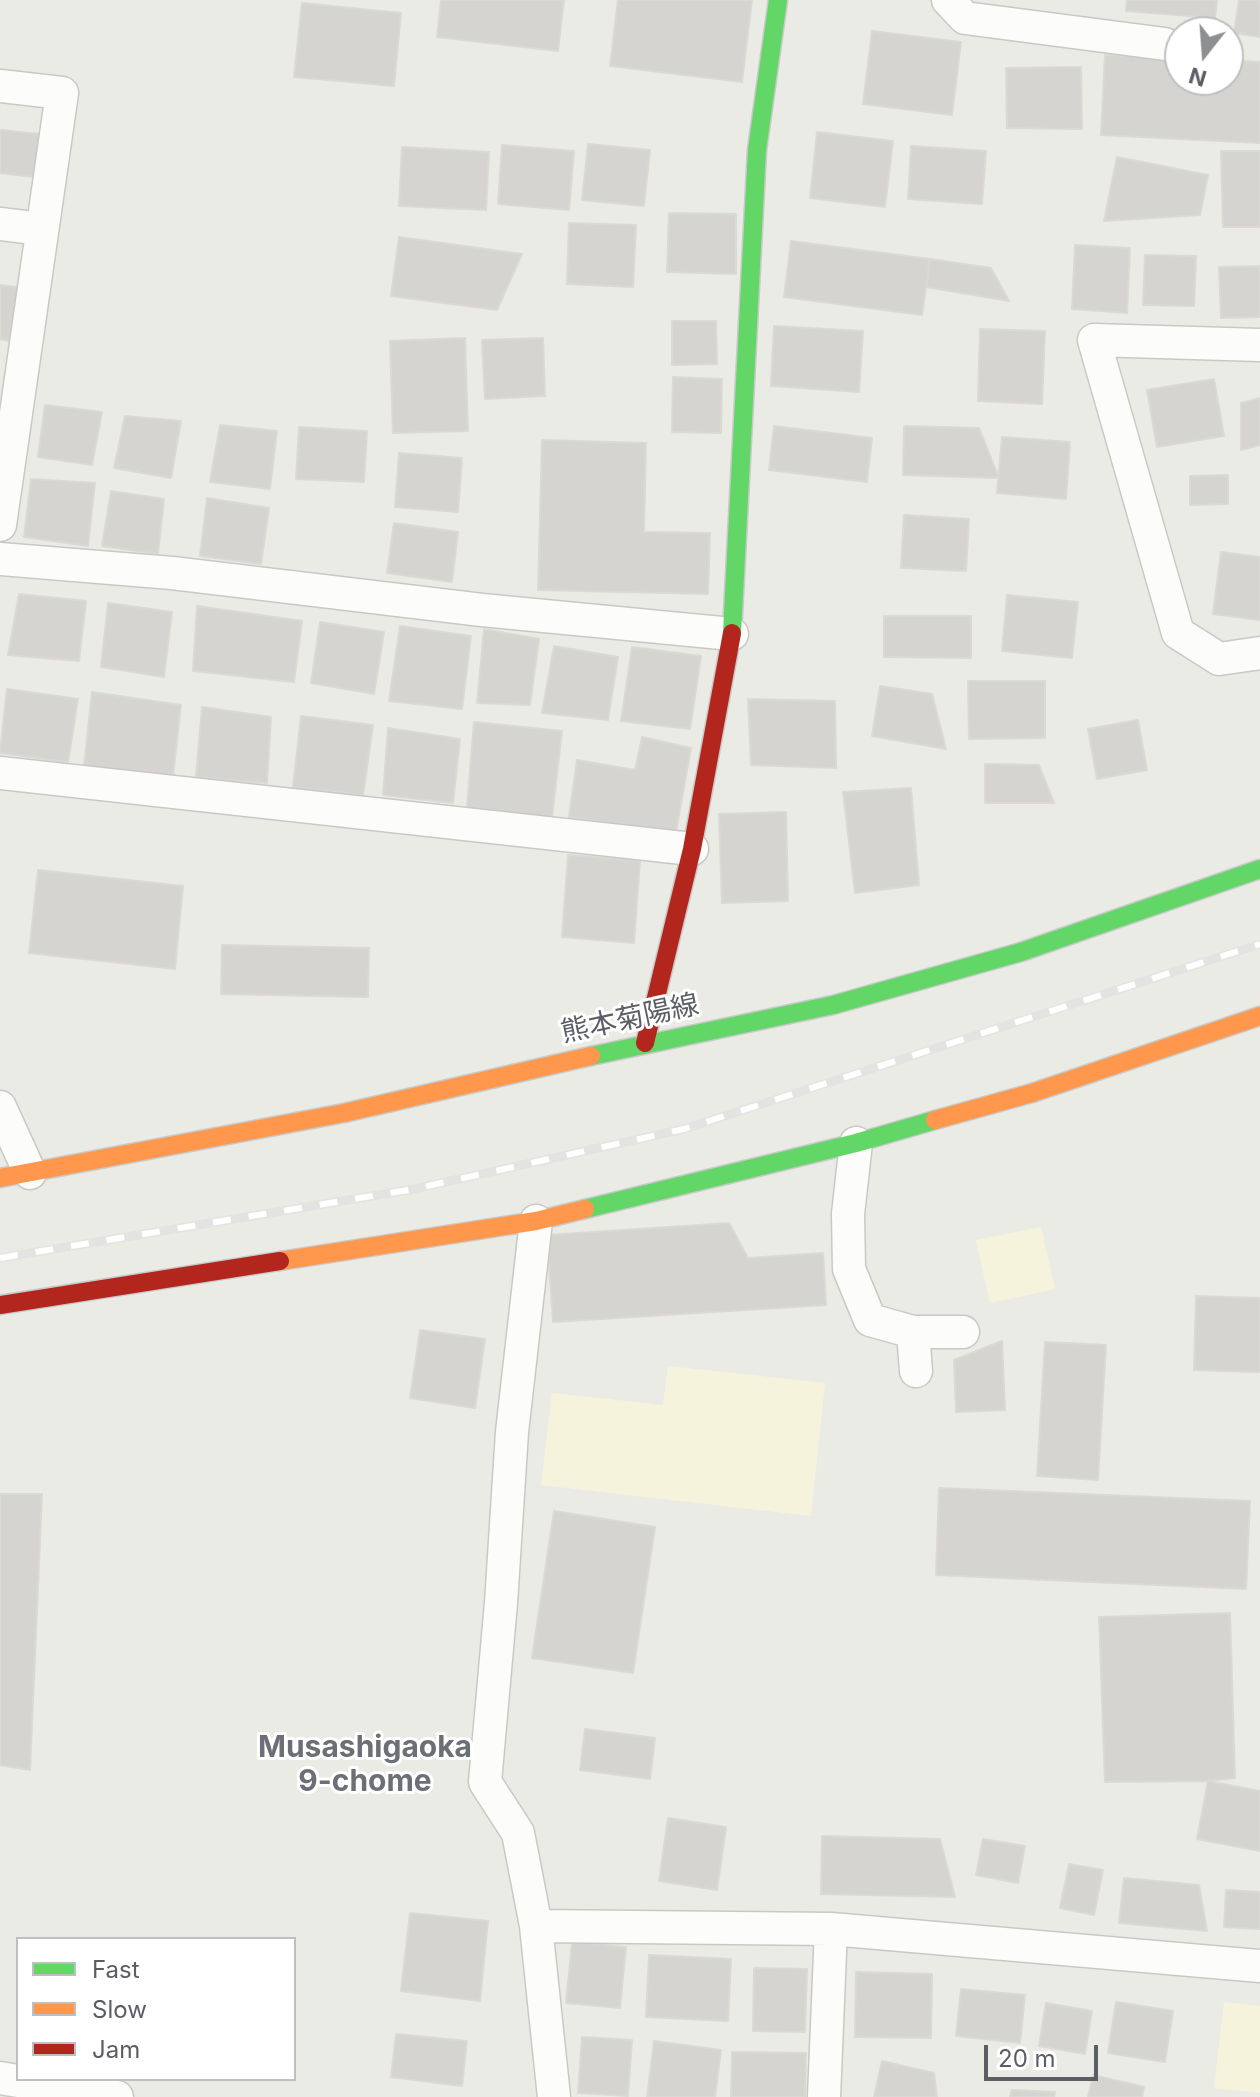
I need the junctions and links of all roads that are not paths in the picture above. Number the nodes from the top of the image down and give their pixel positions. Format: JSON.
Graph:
{"nodes":[{"id":1,"x":778,"y":0,"type":"edge"},
{"id":2,"x":948,"y":0,"type":"edge"},
{"id":3,"x":1164,"y":44,"type":"edge"},
{"id":4,"x":0,"y":86,"type":"edge"},
{"id":5,"x":0,"y":224,"type":"edge"},
{"id":6,"x":42,"y":229,"type":"junction"},
{"id":7,"x":1260,"y":345,"type":"edge"},
{"id":8,"x":0,"y":525,"type":"edge"},
{"id":9,"x":0,"y":559,"type":"edge"},
{"id":10,"x":732,"y":634,"type":"junction"},
{"id":11,"x":1260,"y":653,"type":"edge"},
{"id":12,"x":0,"y":773,"type":"edge"},
{"id":13,"x":692,"y":849,"type":"junction"},
{"id":14,"x":1260,"y":869,"type":"edge"},
{"id":15,"x":1260,"y":1016,"type":"edge"},
{"id":16,"x":645,"y":1043,"type":"junction"},
{"id":17,"x":0,"y":1107,"type":"edge"},
{"id":18,"x":856,"y":1143,"type":"junction"},
{"id":19,"x":15,"y":1176,"type":"edge"},
{"id":20,"x":536,"y":1221,"type":"junction"},
{"id":21,"x":0,"y":1305,"type":"edge"},
{"id":22,"x":913,"y":1332,"type":"junction"},
{"id":23,"x":963,"y":1332,"type":"dead end"},
{"id":24,"x":916,"y":1371,"type":"dead end"},
{"id":25,"x":536,"y":1926,"type":"junction"},
{"id":26,"x":831,"y":1929,"type":"junction"},
{"id":27,"x":1260,"y":1966,"type":"edge"},
{"id":28,"x":18,"y":2081,"type":"edge"},
{"id":29,"x":117,"y":2097,"type":"edge"},
{"id":30,"x":554,"y":2097,"type":"edge"},
{"id":31,"x":824,"y":2097,"type":"edge"}],
"edges":[{"from":1,"to":10,"type":"street"},
{"from":2,"to":3,"type":"street"},
{"from":4,"to":6,"type":"street"},
{"from":5,"to":6,"type":"street"},
{"from":6,"to":8,"type":"street"},
{"from":7,"to":11,"type":"street"},
{"from":9,"to":10,"type":"street"},
{"from":10,"to":13,"type":"street"},
{"from":12,"to":13,"type":"street"},
{"from":13,"to":16,"type":"street"},
{"from":14,"to":16,"type":"street","name":"熊本菊陽線"},
{"from":15,"to":18,"type":"street"},
{"from":16,"to":19,"type":"street","name":"熊本菊陽線"},
{"from":17,"to":19,"type":"street"},
{"from":18,"to":20,"type":"street"},
{"from":18,"to":22,"type":"street"},
{"from":20,"to":21,"type":"street"},
{"from":20,"to":25,"type":"street"},
{"from":22,"to":23,"type":"street"},
{"from":22,"to":24,"type":"street"},
{"from":25,"to":26,"type":"street"},
{"from":25,"to":30,"type":"street"},
{"from":26,"to":27,"type":"street"},
{"from":26,"to":31,"type":"street"},
{"from":28,"to":29,"type":"street"}]}
